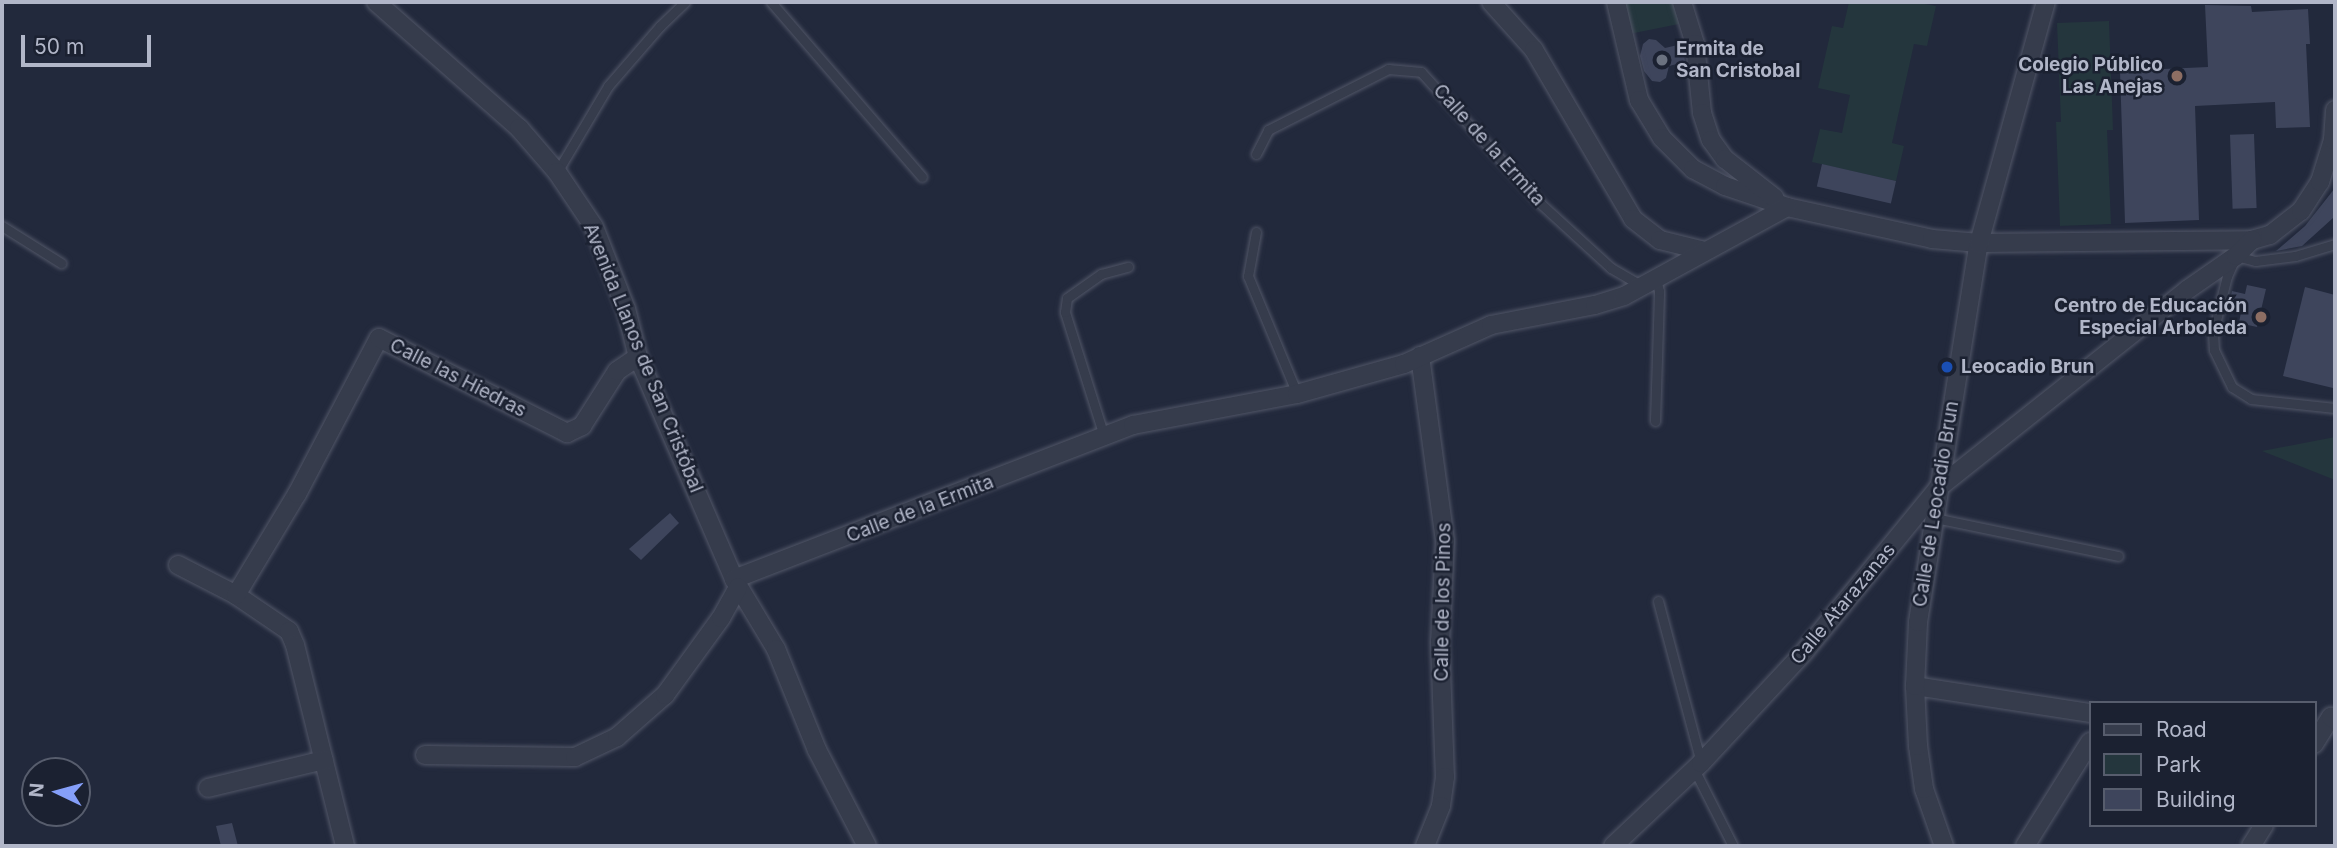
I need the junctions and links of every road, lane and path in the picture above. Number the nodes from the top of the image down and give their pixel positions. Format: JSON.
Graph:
{"nodes":[{"id":1,"x":376,"y":2,"type":"edge"},
{"id":2,"x":685,"y":2,"type":"edge"},
{"id":3,"x":771,"y":2,"type":"edge"},
{"id":4,"x":1491,"y":2,"type":"edge"},
{"id":5,"x":1616,"y":2,"type":"edge"},
{"id":6,"x":1682,"y":2,"type":"edge"},
{"id":7,"x":2046,"y":2,"type":"edge"},
{"id":8,"x":2335,"y":110,"type":"edge"},
{"id":9,"x":1256,"y":154,"type":"dead end"},
{"id":10,"x":2332,"y":163,"type":"edge"},
{"id":11,"x":557,"y":172,"type":"junction"},
{"id":12,"x":922,"y":177,"type":"dead end"},
{"id":13,"x":1787,"y":207,"type":"junction"},
{"id":14,"x":2,"y":226,"type":"edge"},
{"id":15,"x":1256,"y":232,"type":"dead end"},
{"id":16,"x":2223,"y":240,"type":"junction"},
{"id":17,"x":2252,"y":240,"type":"junction"},
{"id":18,"x":1979,"y":243,"type":"junction"},
{"id":19,"x":2335,"y":244,"type":"edge"},
{"id":20,"x":1705,"y":251,"type":"junction"},
{"id":21,"x":2236,"y":256,"type":"junction"},
{"id":22,"x":61,"y":263,"type":"dead end"},
{"id":23,"x":1128,"y":267,"type":"dead end"},
{"id":24,"x":2220,"y":267,"type":"junction"},
{"id":25,"x":1649,"y":283,"type":"junction"},
{"id":26,"x":1420,"y":356,"type":"junction"},
{"id":27,"x":638,"y":357,"type":"junction"},
{"id":28,"x":1297,"y":394,"type":"junction"},
{"id":29,"x":2335,"y":408,"type":"edge"},
{"id":30,"x":1655,"y":421,"type":"dead end"},
{"id":31,"x":1105,"y":438,"type":"junction"},
{"id":32,"x":1938,"y":488,"type":"junction"},
{"id":33,"x":1933,"y":517,"type":"junction"},
{"id":34,"x":2118,"y":556,"type":"dead end"},
{"id":35,"x":178,"y":565,"type":"dead end"},
{"id":36,"x":736,"y":583,"type":"junction"},
{"id":37,"x":236,"y":595,"type":"junction"},
{"id":38,"x":1658,"y":601,"type":"dead end"},
{"id":39,"x":1915,"y":686,"type":"junction"},
{"id":40,"x":2088,"y":713,"type":"edge"},
{"id":41,"x":2333,"y":719,"type":"edge"},
{"id":42,"x":2316,"y":741,"type":"edge"},
{"id":43,"x":2088,"y":745,"type":"edge"},
{"id":44,"x":425,"y":755,"type":"dead end"},
{"id":45,"x":324,"y":760,"type":"junction"},
{"id":46,"x":1697,"y":766,"type":"junction"},
{"id":47,"x":208,"y":788,"type":"dead end"},
{"id":48,"x":2263,"y":827,"type":"edge"},
{"id":49,"x":345,"y":846,"type":"edge"},
{"id":50,"x":866,"y":846,"type":"edge"},
{"id":51,"x":1425,"y":846,"type":"edge"},
{"id":52,"x":1612,"y":846,"type":"edge"},
{"id":53,"x":1733,"y":846,"type":"edge"},
{"id":54,"x":1944,"y":846,"type":"edge"},
{"id":55,"x":2025,"y":846,"type":"edge"},
{"id":56,"x":2250,"y":846,"type":"edge"}],
"edges":[{"from":1,"to":11,"type":"street","name":"Avenida Llanos de San Cristóbal"},
{"from":2,"to":11,"type":"lane"},
{"from":3,"to":12,"type":"lane"},
{"from":4,"to":20,"type":"street"},
{"from":5,"to":13,"type":"street"},
{"from":6,"to":13,"type":"street"},
{"from":7,"to":18,"type":"street","name":"Calle de Leocadio Brun"},
{"from":8,"to":10,"type":"street"},
{"from":9,"to":25,"type":"lane","name":"Calle de la Ermita"},
{"from":10,"to":17,"type":"street"},
{"from":11,"to":27,"type":"street","name":"Avenida Llanos de San Cristóbal"},
{"from":13,"to":18,"type":"street"},
{"from":13,"to":20,"type":"street","name":"Calle de la Ermita"},
{"from":14,"to":22,"type":"lane"},
{"from":15,"to":28,"type":"lane"},
{"from":16,"to":17,"type":"street"},
{"from":16,"to":18,"type":"street"},
{"from":16,"to":24,"type":"street"},
{"from":17,"to":21,"type":"street","name":"Calle Atarazanas"},
{"from":18,"to":32,"type":"street","name":"Calle de Leocadio Brun"},
{"from":19,"to":21,"type":"lane"},
{"from":20,"to":25,"type":"street","name":"Calle de la Ermita"},
{"from":21,"to":24,"type":"street","name":"Calle Atarazanas"},
{"from":21,"to":29,"type":"lane"},
{"from":23,"to":31,"type":"lane"},
{"from":24,"to":32,"type":"street","name":"Calle Atarazanas"},
{"from":25,"to":26,"type":"street","name":"Calle de la Ermita"},
{"from":25,"to":30,"type":"lane"},
{"from":26,"to":28,"type":"street","name":"Calle de la Ermita"},
{"from":26,"to":51,"type":"street","name":"Calle de los Pinos"},
{"from":27,"to":36,"type":"street","name":"Avenida Llanos de San Cristóbal"},
{"from":27,"to":37,"type":"street","name":"Calle las Hiedras"},
{"from":28,"to":31,"type":"street","name":"Calle de la Ermita"},
{"from":31,"to":36,"type":"street","name":"Calle de la Ermita"},
{"from":32,"to":33,"type":"street","name":"Calle de Leocadio Brun"},
{"from":32,"to":46,"type":"street","name":"Calle Atarazanas"},
{"from":33,"to":34,"type":"lane"},
{"from":33,"to":39,"type":"street","name":"Calle de Leocadio Brun"},
{"from":35,"to":37,"type":"street"},
{"from":36,"to":44,"type":"street"},
{"from":36,"to":50,"type":"street","name":"Avenida Llanos de San Cristóbal"},
{"from":37,"to":45,"type":"street"},
{"from":38,"to":46,"type":"lane"},
{"from":39,"to":40,"type":"street"},
{"from":39,"to":54,"type":"street","name":"Calle de Leocadio Brun"},
{"from":41,"to":42,"type":"street"},
{"from":43,"to":55,"type":"street"},
{"from":45,"to":47,"type":"street"},
{"from":45,"to":49,"type":"street"},
{"from":46,"to":52,"type":"street","name":"Calle Atarazanas"},
{"from":46,"to":53,"type":"lane"},
{"from":48,"to":56,"type":"street"}]}
